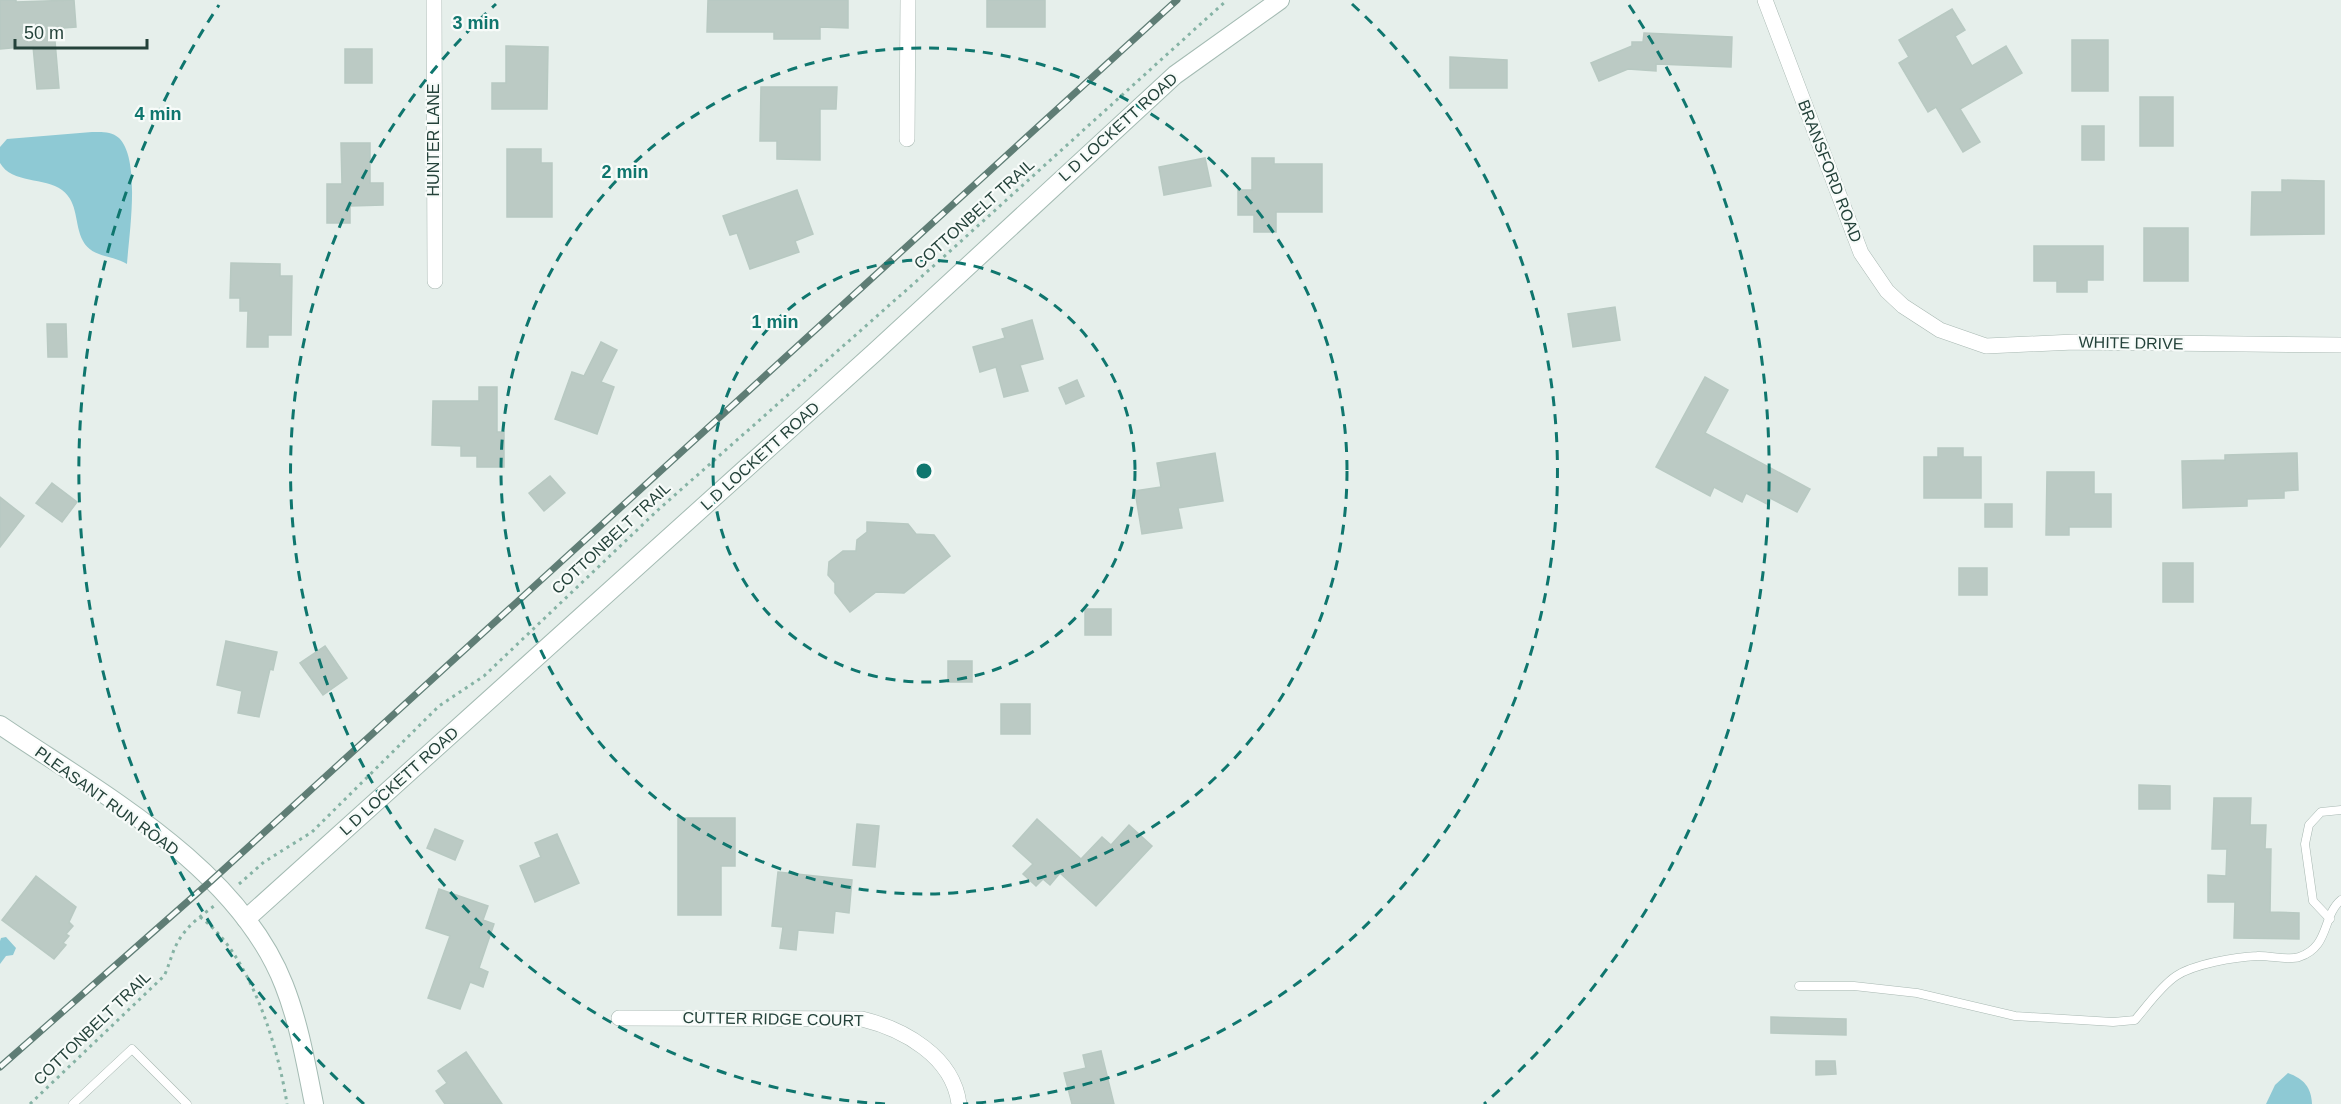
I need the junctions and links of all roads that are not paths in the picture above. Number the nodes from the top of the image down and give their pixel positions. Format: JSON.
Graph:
{"nodes":[{"id":1,"x":434,"y":0,"type":"edge"},
{"id":2,"x":908,"y":0,"type":"edge"},
{"id":3,"x":1280,"y":0,"type":"edge"},
{"id":4,"x":1765,"y":0,"type":"edge"},
{"id":5,"x":907,"y":139,"type":"dead end"},
{"id":6,"x":435,"y":280,"type":"dead end"},
{"id":7,"x":1926,"y":321,"type":"joint"},
{"id":8,"x":2341,"y":345,"type":"edge"},
{"id":9,"x":0,"y":725,"type":"edge"},
{"id":10,"x":2341,"y":810,"type":"edge"},
{"id":11,"x":2341,"y":900,"type":"edge"},
{"id":12,"x":246,"y":919,"type":"junction"},
{"id":13,"x":2330,"y":919,"type":"junction"},
{"id":14,"x":1799,"y":986,"type":"dead end"},
{"id":15,"x":619,"y":1018,"type":"dead end"},
{"id":16,"x":73,"y":1104,"type":"edge"},
{"id":17,"x":187,"y":1104,"type":"edge"},
{"id":18,"x":314,"y":1104,"type":"edge"},
{"id":19,"x":959,"y":1104,"type":"edge"}],
"edges":[{"from":1,"to":6,"type":"street","name":"HUNTER LANE"},
{"from":2,"to":5,"type":"street"},
{"from":3,"to":12,"type":"main road","name":"L D LOCKETT ROAD"},
{"from":4,"to":7,"type":"street","name":"BRANSFORD ROAD"},
{"from":7,"to":8,"type":"street","name":"WHITE DRIVE"},
{"from":9,"to":12,"type":"main road","name":"PLEASANT RUN ROAD"},
{"from":10,"to":13,"type":"lane"},
{"from":11,"to":13,"type":"lane"},
{"from":12,"to":18,"type":"main road","name":"PLEASANT RUN ROAD"},
{"from":13,"to":14,"type":"lane"},
{"from":15,"to":19,"type":"street","name":"CUTTER RIDGE COURT"},
{"from":16,"to":17,"type":"lane"}]}
